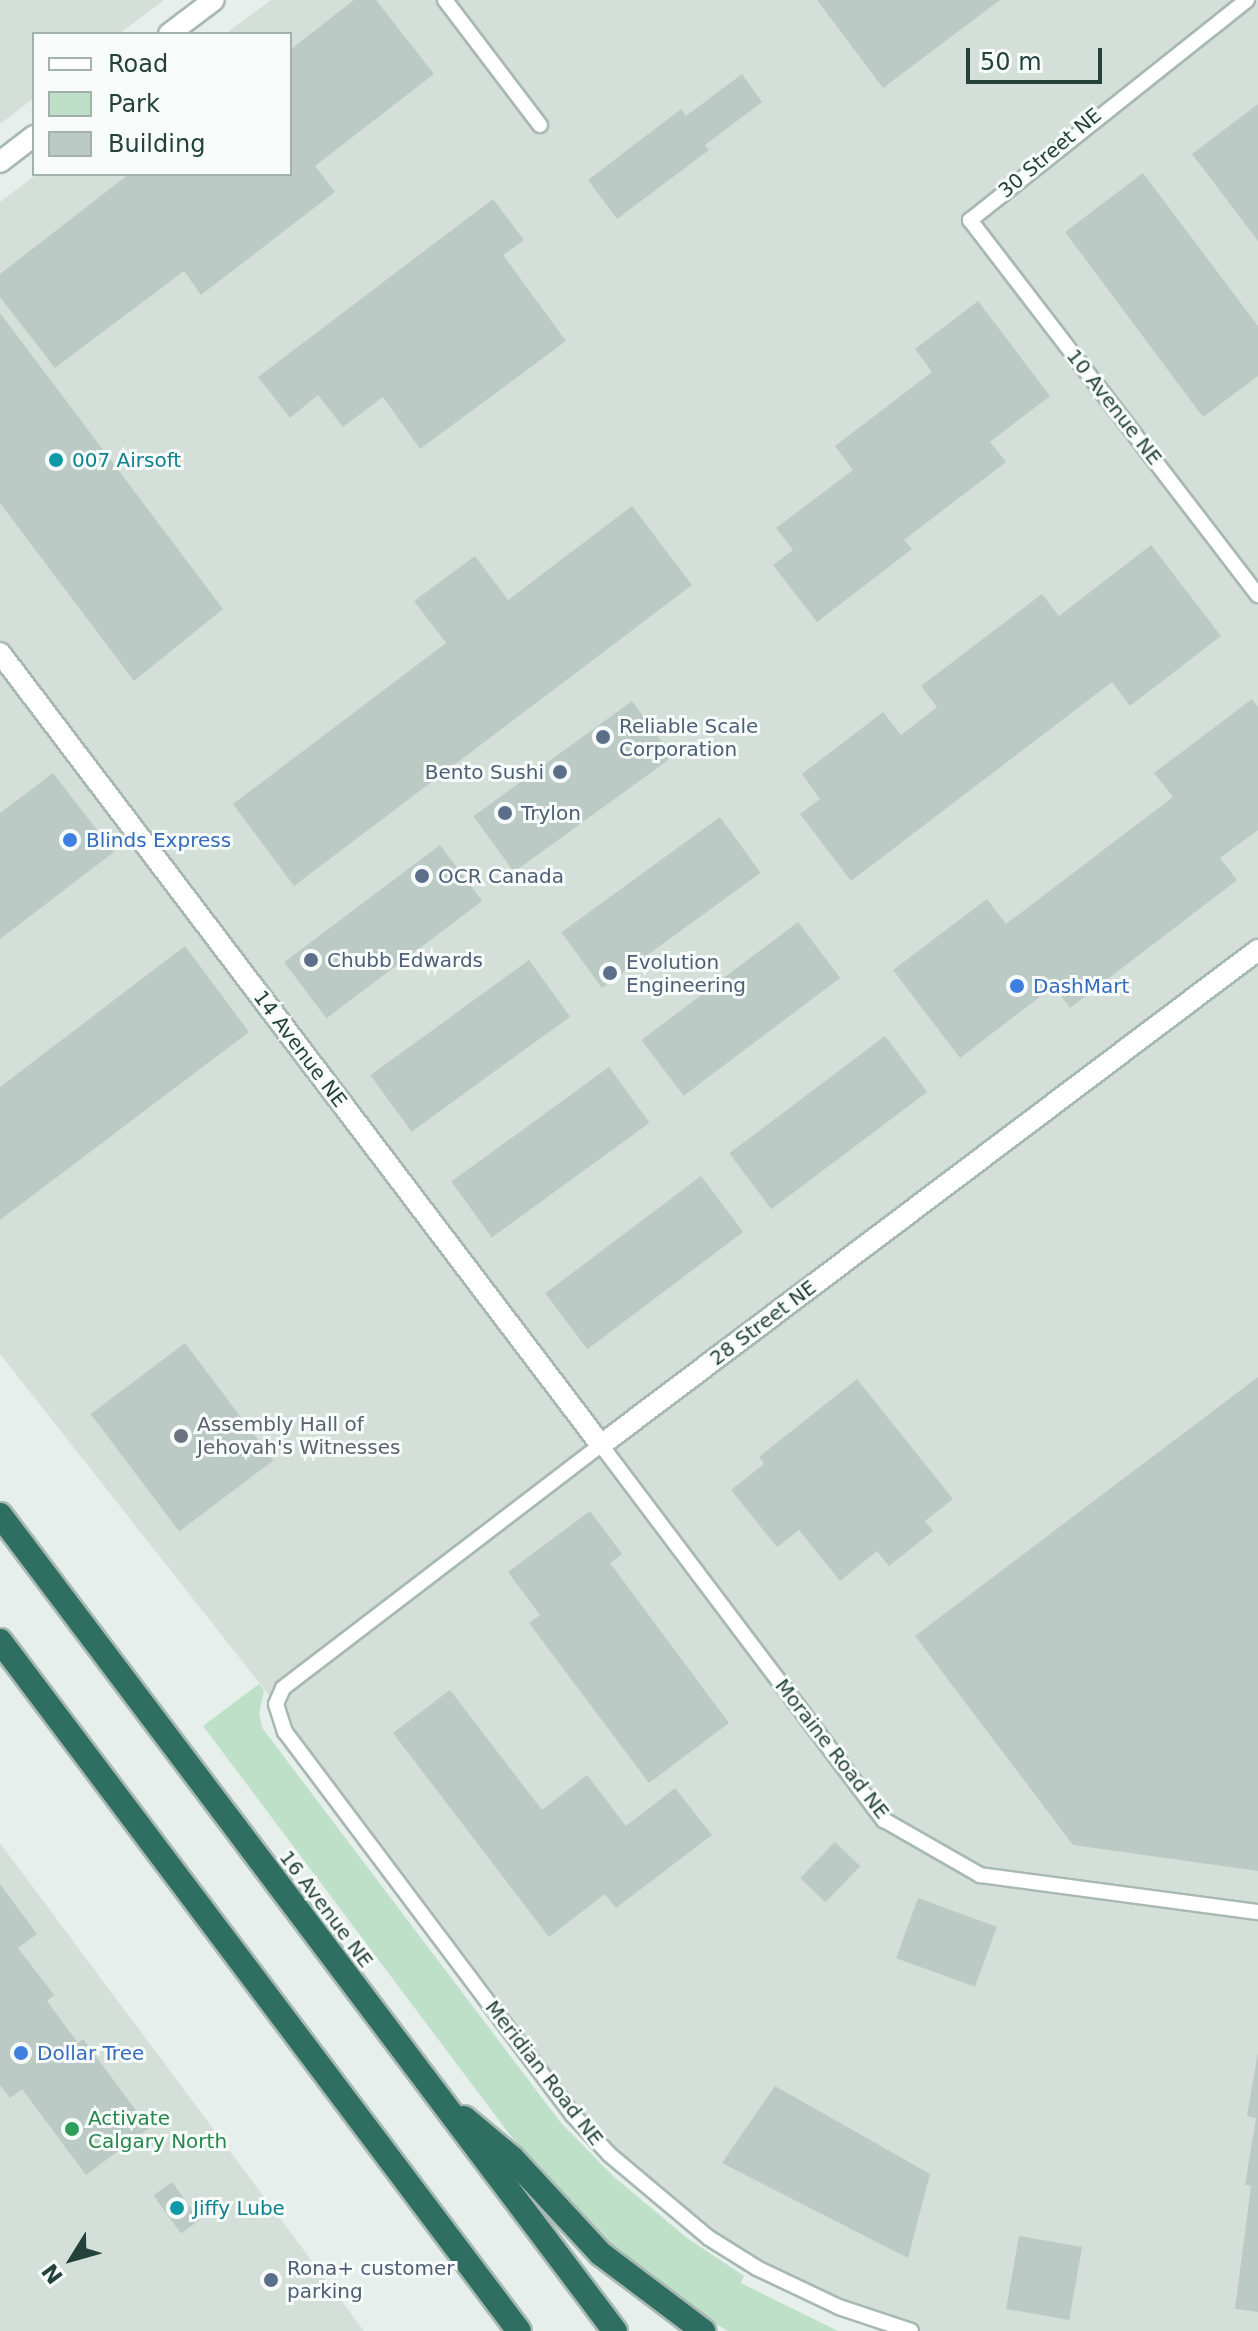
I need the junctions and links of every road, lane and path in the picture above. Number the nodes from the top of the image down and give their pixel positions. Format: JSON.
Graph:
{"nodes":[{"id":1,"x":214,"y":0,"type":"edge"},
{"id":2,"x":445,"y":0,"type":"edge"},
{"id":3,"x":1247,"y":0,"type":"edge"},
{"id":4,"x":172,"y":32,"type":"edge"},
{"id":5,"x":540,"y":125,"type":"dead end"},
{"id":6,"x":32,"y":138,"type":"edge"},
{"id":7,"x":0,"y":162,"type":"edge"},
{"id":8,"x":970,"y":220,"type":"joint"},
{"id":9,"x":1258,"y":595,"type":"edge"},
{"id":10,"x":0,"y":653,"type":"edge"},
{"id":11,"x":1258,"y":950,"type":"edge"},
{"id":12,"x":601,"y":1445,"type":"junction"},
{"id":13,"x":0,"y":1515,"type":"edge"},
{"id":14,"x":0,"y":1641,"type":"edge"},
{"id":15,"x":276,"y":1704,"type":"joint"},
{"id":16,"x":1258,"y":1912,"type":"edge"},
{"id":17,"x":441,"y":2102,"type":"junction"},
{"id":18,"x":395,"y":2165,"type":"junction"},
{"id":19,"x":498,"y":2331,"type":"edge"},
{"id":20,"x":519,"y":2331,"type":"edge"},
{"id":21,"x":615,"y":2331,"type":"edge"},
{"id":22,"x":703,"y":2331,"type":"edge"},
{"id":23,"x":911,"y":2331,"type":"edge"}],
"edges":[{"from":1,"to":4,"type":"street"},
{"from":2,"to":5,"type":"street"},
{"from":3,"to":8,"type":"street","name":"30 Street NE"},
{"from":6,"to":7,"type":"street"},
{"from":8,"to":9,"type":"street","name":"10 Avenue NE"},
{"from":10,"to":12,"type":"street","name":"14 Avenue NE"},
{"from":11,"to":12,"type":"street","name":"28 Street NE"},
{"from":12,"to":15,"type":"street","name":"28 Street NE"},
{"from":12,"to":16,"type":"street","name":"Moraine Road NE"},
{"from":13,"to":17,"type":"highway","name":"16 Avenue NE"},
{"from":14,"to":18,"type":"highway"},
{"from":15,"to":23,"type":"street","name":"Meridian Road NE"},
{"from":17,"to":21,"type":"highway","name":"16 Avenue NE"},
{"from":17,"to":22,"type":"highway"},
{"from":18,"to":19,"type":"highway"},
{"from":18,"to":20,"type":"highway"}]}
